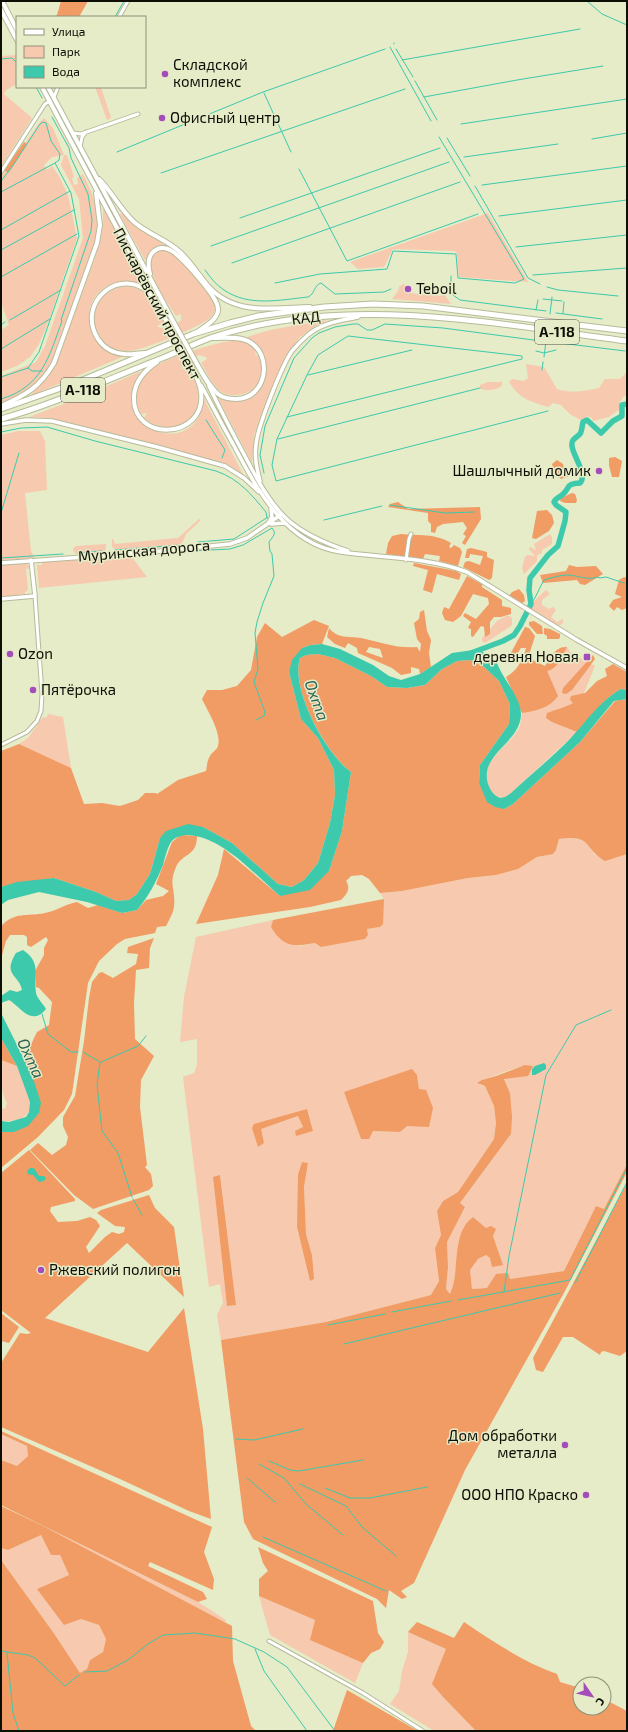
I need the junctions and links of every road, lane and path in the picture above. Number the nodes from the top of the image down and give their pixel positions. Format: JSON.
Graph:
{"nodes":[{"id":1,"x":2,"y":1,"type":"edge"},
{"id":2,"x":128,"y":1,"type":"edge"},
{"id":3,"x":1,"y":10,"type":"edge"},
{"id":4,"x":120,"y":16,"type":"edge"},
{"id":5,"x":16,"y":28,"type":"edge"},
{"id":6,"x":16,"y":38,"type":"edge"},
{"id":7,"x":43,"y":88,"type":"edge"},
{"id":8,"x":49,"y":88,"type":"edge"},
{"id":9,"x":58,"y":88,"type":"edge"},
{"id":10,"x":54,"y":97,"type":"junction"},
{"id":11,"x":50,"y":101,"type":"junction"},
{"id":12,"x":138,"y":114,"type":"dead end"},
{"id":13,"x":86,"y":132,"type":"junction"},
{"id":14,"x":73,"y":133,"type":"junction"},
{"id":15,"x":80,"y":147,"type":"junction"},
{"id":16,"x":1,"y":172,"type":"edge"},
{"id":17,"x":99,"y":179,"type":"junction"},
{"id":18,"x":94,"y":187,"type":"junction"},
{"id":19,"x":151,"y":281,"type":"junction"},
{"id":20,"x":158,"y":304,"type":"junction"},
{"id":21,"x":324,"y":307,"type":"junction"},
{"id":22,"x":370,"y":314,"type":"junction"},
{"id":23,"x":627,"y":331,"type":"edge"},
{"id":24,"x":193,"y":334,"type":"junction"},
{"id":25,"x":210,"y":338,"type":"junction"},
{"id":26,"x":627,"y":341,"type":"edge"},
{"id":27,"x":148,"y":352,"type":"junction"},
{"id":28,"x":164,"y":357,"type":"junction"},
{"id":29,"x":198,"y":379,"type":"junction"},
{"id":30,"x":207,"y":382,"type":"junction"},
{"id":31,"x":1,"y":408,"type":"edge"},
{"id":32,"x":1,"y":419,"type":"edge"},
{"id":33,"x":1,"y":424,"type":"edge"},
{"id":34,"x":261,"y":486,"type":"junction"},
{"id":35,"x":261,"y":493,"type":"junction"},
{"id":36,"x":270,"y":506,"type":"junction"},
{"id":37,"x":280,"y":515,"type":"junction"},
{"id":38,"x":286,"y":523,"type":"junction"},
{"id":39,"x":267,"y":525,"type":"junction"},
{"id":40,"x":411,"y":534,"type":"dead end"},
{"id":41,"x":353,"y":553,"type":"junction"},
{"id":42,"x":32,"y":560,"type":"junction"},
{"id":43,"x":406,"y":560,"type":"junction"},
{"id":44,"x":1,"y":563,"type":"edge"},
{"id":45,"x":35,"y":596,"type":"junction"},
{"id":46,"x":1,"y":599,"type":"edge"},
{"id":47,"x":627,"y":668,"type":"edge"},
{"id":48,"x":1,"y":745,"type":"edge"},
{"id":49,"x":269,"y":1641,"type":"dead end"},
{"id":50,"x":423,"y":1731,"type":"edge"}],
"edges":[{"from":1,"to":5,"type":"main road"},
{"from":2,"to":4,"type":"street"},
{"from":3,"to":6,"type":"main road"},
{"from":7,"to":11,"type":"main road","name":"Пискарёвский проспект"},
{"from":8,"to":10,"type":"main road","name":"Пискарёвский проспект"},
{"from":9,"to":10,"type":"street"},
{"from":10,"to":14,"type":"main road","name":"Пискарёвский проспект"},
{"from":11,"to":16,"type":"street"},
{"from":11,"to":18,"type":"main road","name":"Пискарёвский проспект"},
{"from":12,"to":13,"type":"street"},
{"from":13,"to":14,"type":"street"},
{"from":13,"to":15,"type":"street"},
{"from":14,"to":15,"type":"main road","name":"Пискарёвский проспект"},
{"from":15,"to":17,"type":"main road","name":"Пискарёвский проспект"},
{"from":17,"to":19,"type":"main road","name":"Пискарёвский проспект"},
{"from":17,"to":21,"type":"main road"},
{"from":18,"to":20,"type":"main road","name":"Пискарёвский проспект"},
{"from":18,"to":31,"type":"main road"},
{"from":19,"to":24,"type":"main road"},
{"from":19,"to":30,"type":"main road","name":"Пискарёвский проспект","bridge":true},
{"from":20,"to":27,"type":"main road"},
{"from":20,"to":29,"type":"main road","name":"Пискарёвский проспект","bridge":true},
{"from":21,"to":23,"type":"highway","name":"КАД","number":"А-118"},
{"from":21,"to":24,"type":"highway","name":"КАД","number":"А-118"},
{"from":22,"to":25,"type":"highway","name":"КАД","number":"А-118"},
{"from":22,"to":26,"type":"highway","name":"КАД","number":"А-118"},
{"from":22,"to":34,"type":"street"},
{"from":24,"to":27,"type":"highway","name":"КАД","number":"А-118"},
{"from":25,"to":28,"type":"highway","name":"КАД","number":"А-118"},
{"from":25,"to":30,"type":"main road"},
{"from":27,"to":31,"type":"highway","name":"КАД","number":"А-118"},
{"from":28,"to":29,"type":"main road"},
{"from":28,"to":32,"type":"highway","name":"КАД","number":"А-118"},
{"from":29,"to":35,"type":"street","name":"Пискарёвский проспект"},
{"from":30,"to":34,"type":"street","name":"Пискарёвский проспект"},
{"from":33,"to":35,"type":"street"},
{"from":34,"to":37,"type":"street","name":"Пискарёвский проспект"},
{"from":35,"to":36,"type":"street","name":"Пискарёвский проспект"},
{"from":36,"to":37,"type":"street","name":"Пискарёвский проспект"},
{"from":36,"to":39,"type":"street"},
{"from":37,"to":38,"type":"street"},
{"from":37,"to":39,"type":"street","name":"Муринская дорога"},
{"from":37,"to":41,"type":"street"},
{"from":38,"to":39,"type":"street"},
{"from":38,"to":41,"type":"street"},
{"from":39,"to":42,"type":"street","name":"Муринская дорога"},
{"from":40,"to":43,"type":"street"},
{"from":41,"to":43,"type":"street"},
{"from":42,"to":44,"type":"street","name":"Муринская дорога"},
{"from":42,"to":45,"type":"street"},
{"from":43,"to":47,"type":"street"},
{"from":45,"to":46,"type":"street"},
{"from":45,"to":48,"type":"street"},
{"from":49,"to":50,"type":"street"}]}
